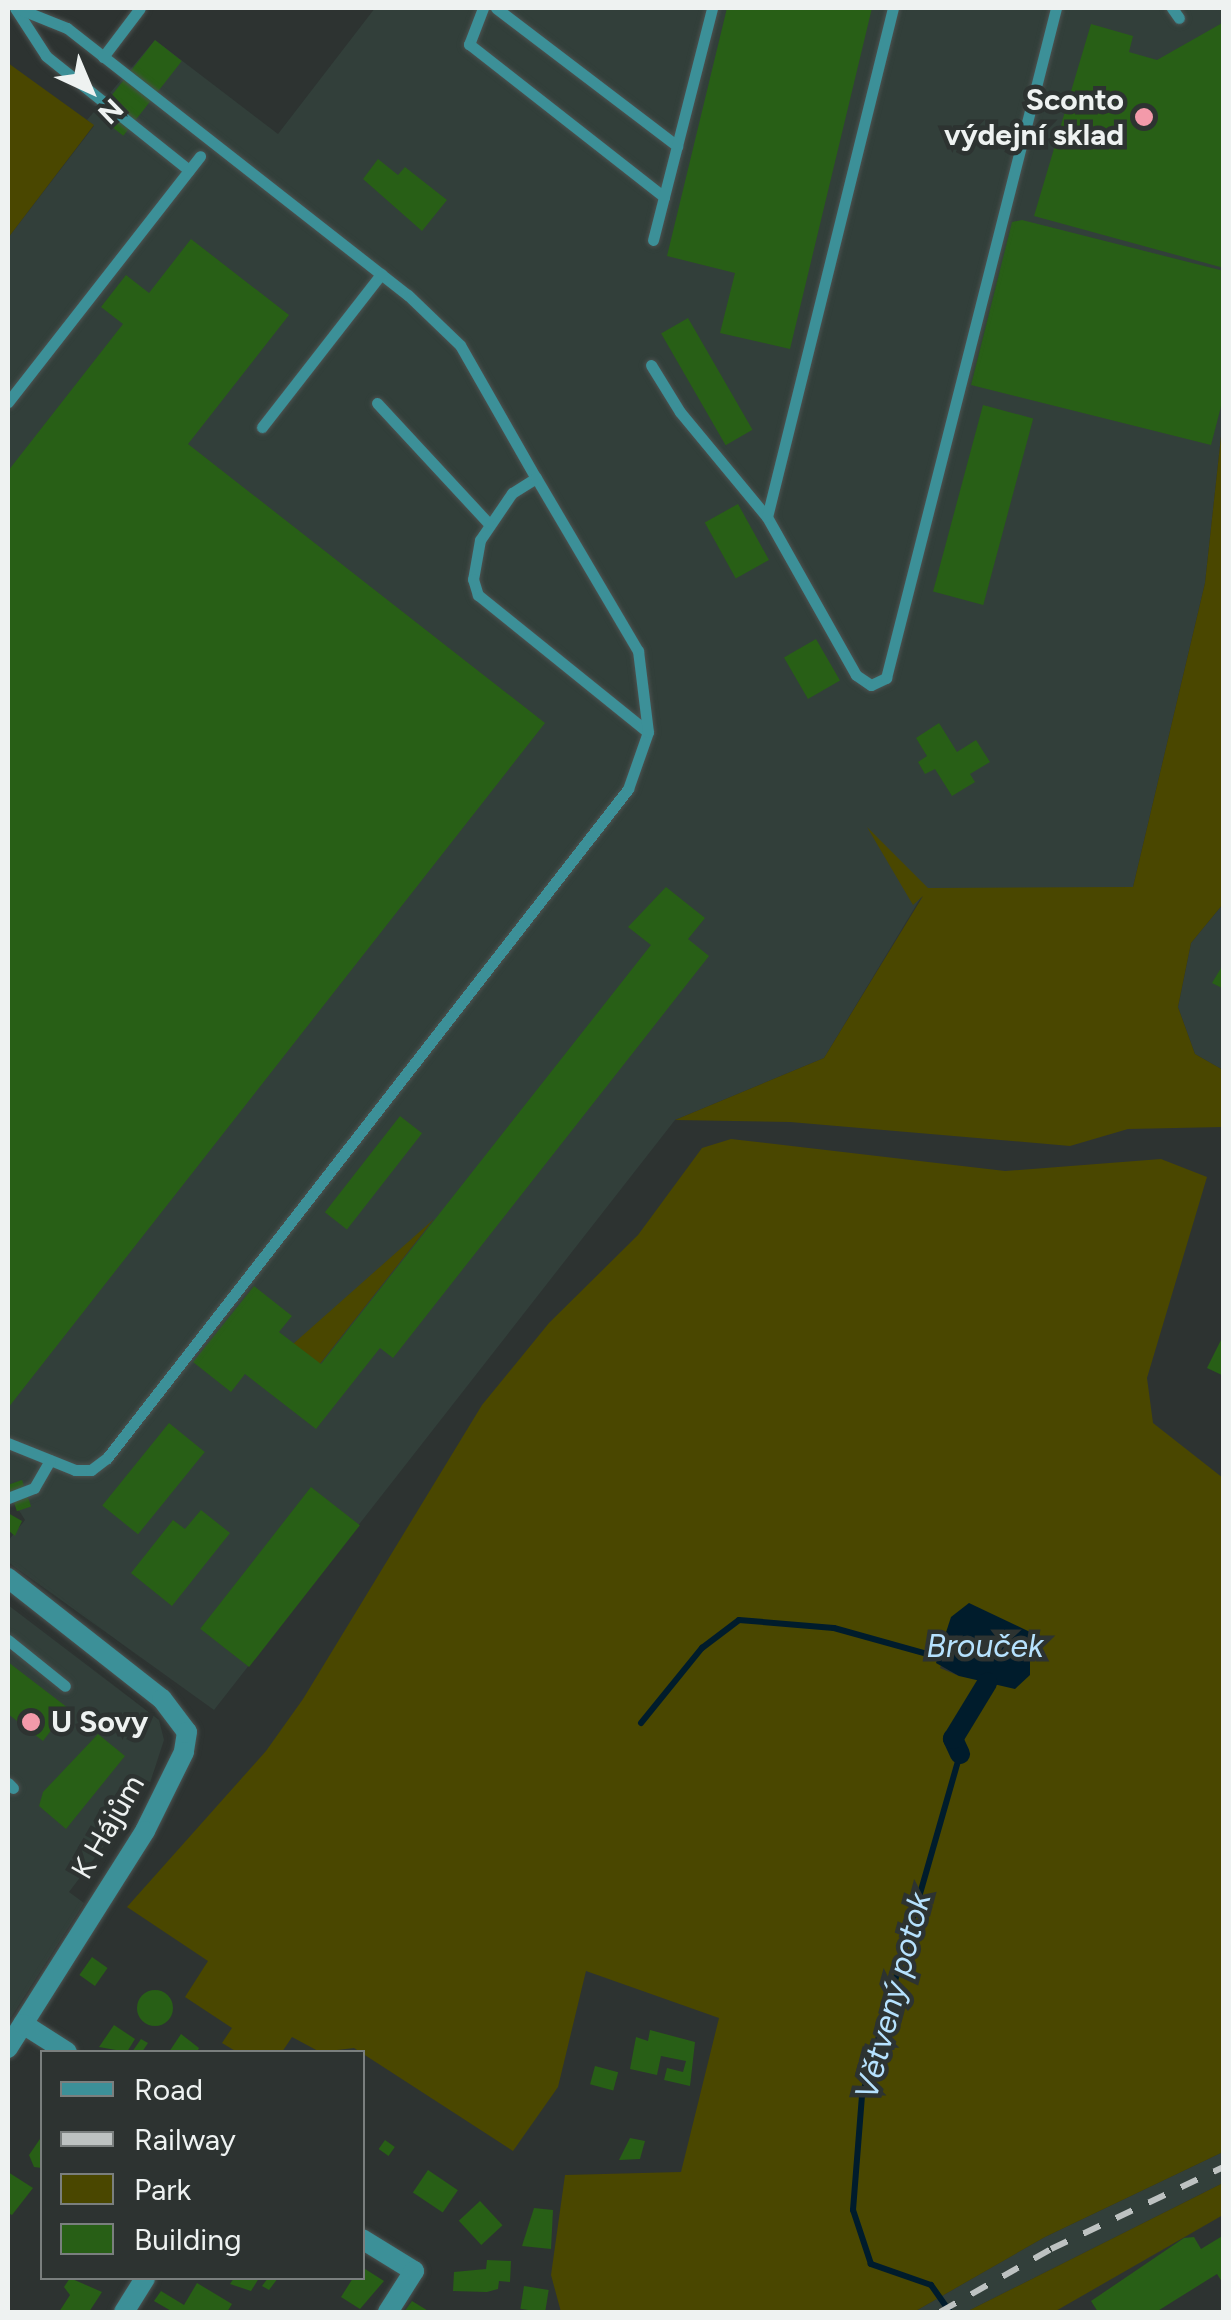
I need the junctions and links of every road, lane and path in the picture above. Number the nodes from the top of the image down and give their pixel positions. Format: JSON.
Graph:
{"nodes":[{"id":1,"x":16,"y":8,"type":"edge"},
{"id":2,"x":140,"y":8,"type":"edge"},
{"id":3,"x":483,"y":8,"type":"edge"},
{"id":4,"x":496,"y":8,"type":"edge"},
{"id":5,"x":712,"y":8,"type":"edge"},
{"id":6,"x":893,"y":8,"type":"edge"},
{"id":7,"x":1056,"y":8,"type":"edge"},
{"id":8,"x":103,"y":56,"type":"junction"},
{"id":9,"x":676,"y":146,"type":"junction"},
{"id":10,"x":200,"y":156,"type":"dead end"},
{"id":11,"x":189,"y":170,"type":"junction"},
{"id":12,"x":664,"y":198,"type":"junction"},
{"id":13,"x":653,"y":240,"type":"dead end"},
{"id":14,"x":381,"y":274,"type":"junction"},
{"id":15,"x":652,"y":364,"type":"dead end"},
{"id":16,"x":8,"y":402,"type":"edge"},
{"id":17,"x":377,"y":403,"type":"dead end"},
{"id":18,"x":262,"y":427,"type":"dead end"},
{"id":19,"x":536,"y":478,"type":"junction"},
{"id":20,"x":767,"y":517,"type":"junction"},
{"id":21,"x":488,"y":523,"type":"junction"},
{"id":22,"x":648,"y":732,"type":"junction"},
{"id":23,"x":8,"y":1442,"type":"edge"},
{"id":24,"x":50,"y":1460,"type":"junction"},
{"id":25,"x":8,"y":1498,"type":"edge"},
{"id":26,"x":8,"y":1578,"type":"edge"},
{"id":27,"x":8,"y":1640,"type":"edge"},
{"id":28,"x":65,"y":1686,"type":"dead end"},
{"id":29,"x":23,"y":2024,"type":"junction"},
{"id":30,"x":8,"y":2048,"type":"edge"},
{"id":31,"x":64,"y":2050,"type":"edge"},
{"id":32,"x":365,"y":2241,"type":"edge"},
{"id":33,"x":144,"y":2280,"type":"edge"},
{"id":34,"x":124,"y":2312,"type":"edge"},
{"id":35,"x":388,"y":2312,"type":"edge"}],
"edges":[{"from":1,"to":8,"type":"lane"},
{"from":1,"to":11,"type":"lane"},
{"from":2,"to":8,"type":"lane"},
{"from":3,"to":12,"type":"lane"},
{"from":4,"to":9,"type":"lane"},
{"from":5,"to":9,"type":"lane"},
{"from":6,"to":20,"type":"lane"},
{"from":7,"to":20,"type":"lane"},
{"from":8,"to":14,"type":"lane"},
{"from":9,"to":12,"type":"lane"},
{"from":10,"to":11,"type":"lane"},
{"from":11,"to":16,"type":"lane"},
{"from":12,"to":13,"type":"lane"},
{"from":14,"to":18,"type":"lane"},
{"from":14,"to":19,"type":"lane"},
{"from":15,"to":20,"type":"lane"},
{"from":17,"to":21,"type":"lane"},
{"from":19,"to":21,"type":"lane"},
{"from":19,"to":22,"type":"lane"},
{"from":21,"to":22,"type":"lane"},
{"from":22,"to":24,"type":"lane"},
{"from":23,"to":24,"type":"lane"},
{"from":24,"to":25,"type":"lane"},
{"from":26,"to":29,"type":"street","name":"K Hájům"},
{"from":27,"to":28,"type":"lane"},
{"from":29,"to":30,"type":"street","name":"K Hájům"},
{"from":29,"to":31,"type":"street"},
{"from":32,"to":35,"type":"street"},
{"from":33,"to":34,"type":"street"}]}
